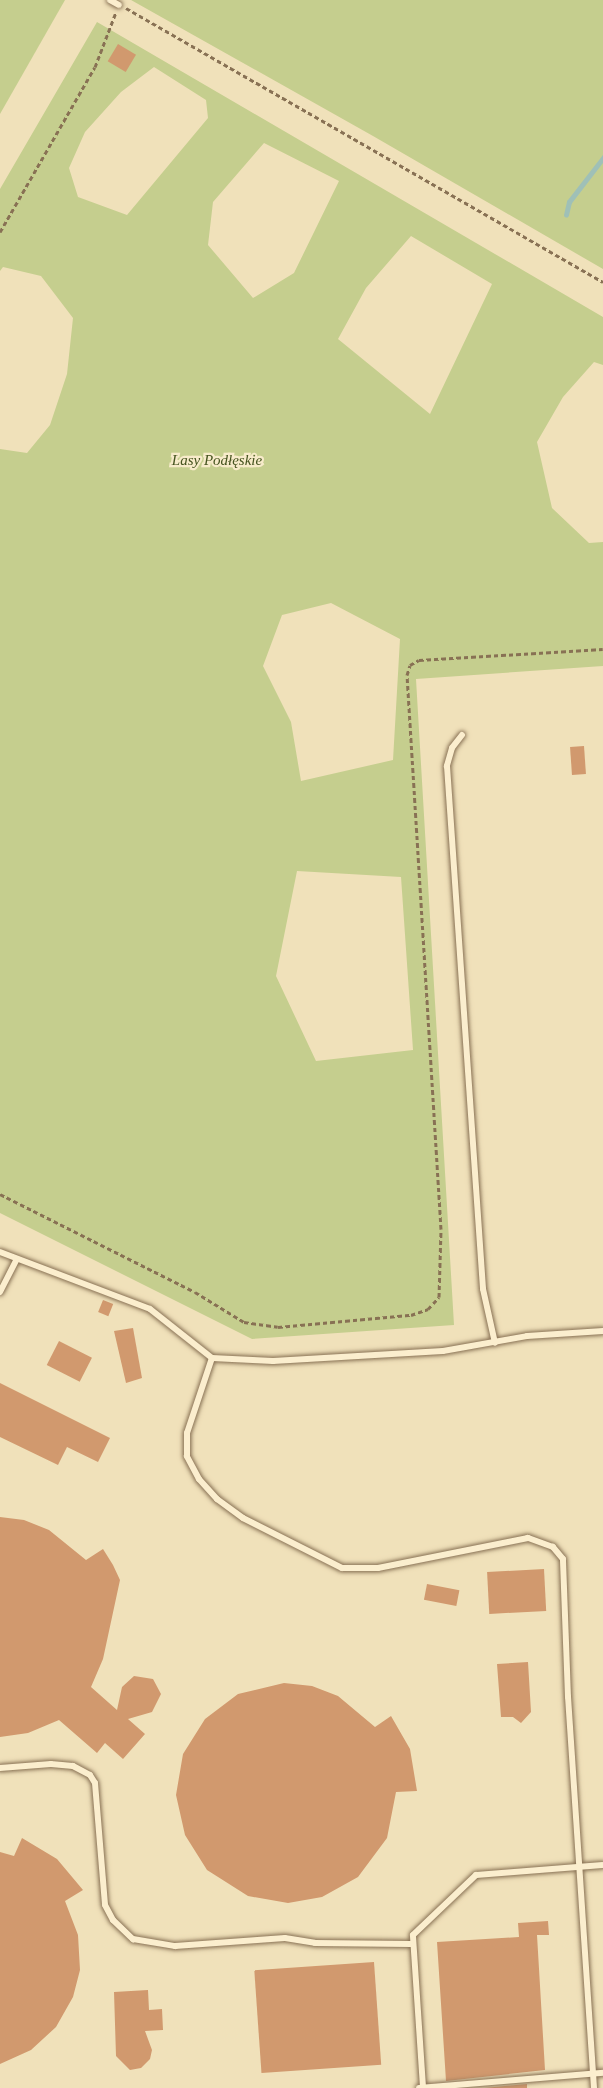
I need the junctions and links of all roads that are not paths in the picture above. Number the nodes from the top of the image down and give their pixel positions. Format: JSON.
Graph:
{"nodes":[{"id":1,"x":110,"y":0,"type":"edge"},
{"id":2,"x":119,"y":4,"type":"road end"},
{"id":3,"x":462,"y":735,"type":"dead end"},
{"id":4,"x":0,"y":1252,"type":"edge"},
{"id":5,"x":16,"y":1261,"type":"junction"},
{"id":6,"x":0,"y":1292,"type":"edge"},
{"id":7,"x":603,"y":1331,"type":"edge"},
{"id":8,"x":495,"y":1343,"type":"junction"},
{"id":9,"x":212,"y":1358,"type":"junction"},
{"id":10,"x":0,"y":1768,"type":"edge"},
{"id":11,"x":603,"y":1866,"type":"edge"},
{"id":12,"x":580,"y":1869,"type":"junction"},
{"id":13,"x":411,"y":1944,"type":"junction"},
{"id":14,"x":603,"y":2073,"type":"edge"},
{"id":15,"x":593,"y":2074,"type":"junction"},
{"id":16,"x":421,"y":2087,"type":"edge"},
{"id":17,"x":594,"y":2088,"type":"edge"}],
"edges":[{"from":1,"to":2,"type":"lane"},
{"from":3,"to":8,"type":"lane"},
{"from":4,"to":5,"type":"lane"},
{"from":5,"to":6,"type":"lane"},
{"from":5,"to":9,"type":"lane"},
{"from":7,"to":8,"type":"lane"},
{"from":8,"to":9,"type":"lane"},
{"from":9,"to":12,"type":"lane"},
{"from":10,"to":13,"type":"lane"},
{"from":11,"to":12,"type":"lane"},
{"from":12,"to":13,"type":"lane"},
{"from":12,"to":15,"type":"lane"},
{"from":13,"to":16,"type":"lane"},
{"from":14,"to":15,"type":"lane"},
{"from":15,"to":16,"type":"lane"},
{"from":15,"to":17,"type":"lane"}]}
